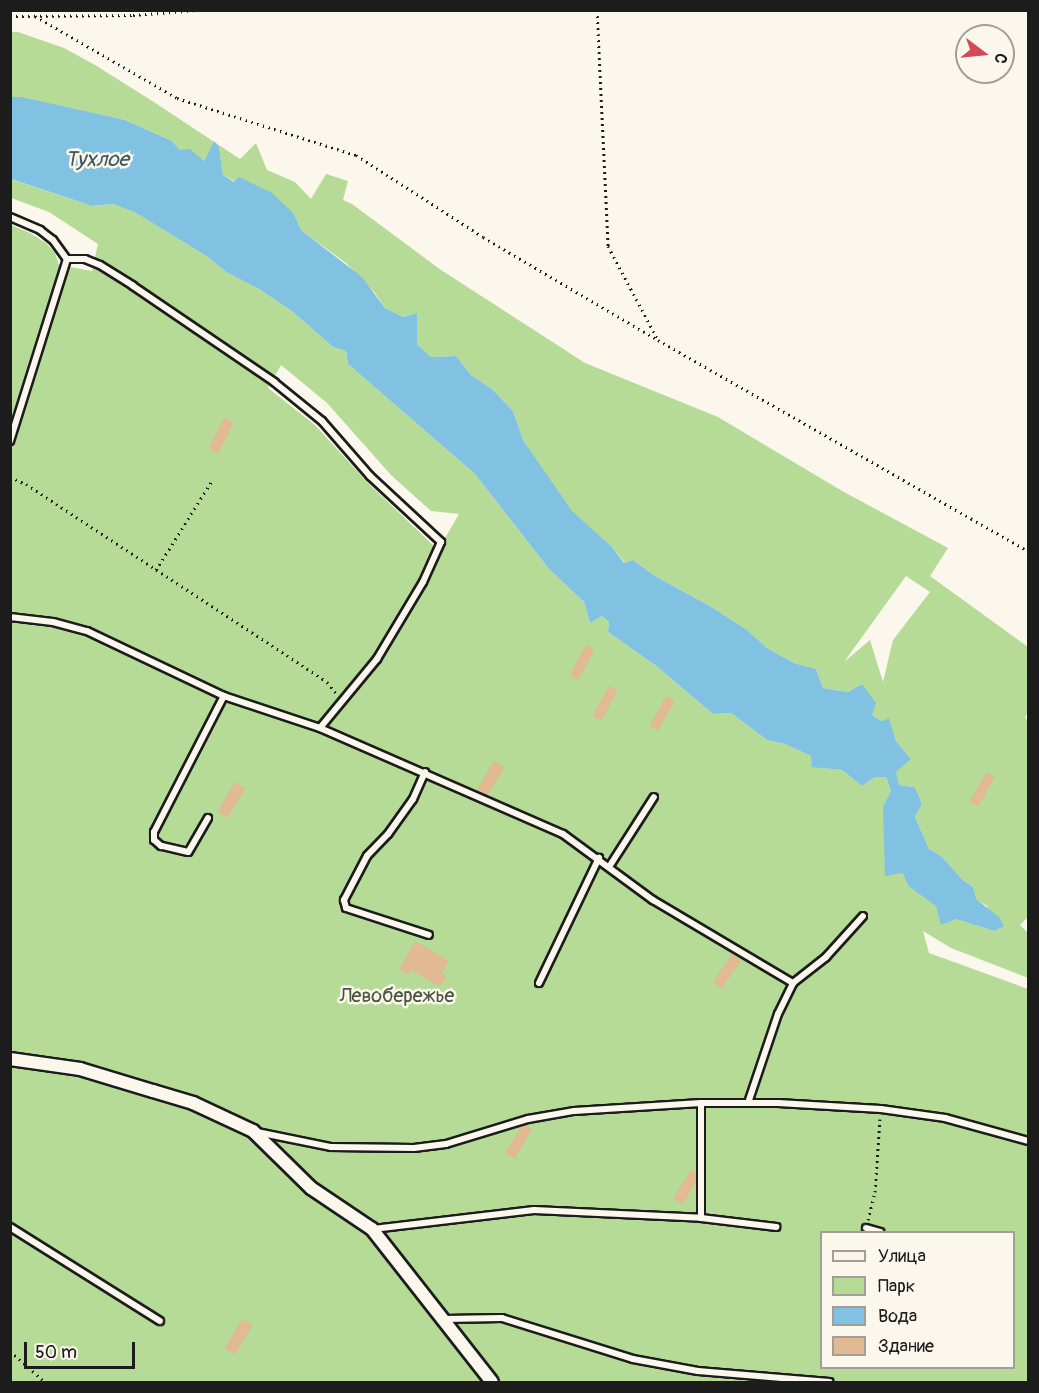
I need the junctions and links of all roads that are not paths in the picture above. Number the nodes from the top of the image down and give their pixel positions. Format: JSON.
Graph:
{"nodes":[{"id":1,"x":10,"y":218,"type":"edge"},
{"id":2,"x":67,"y":259,"type":"junction"},
{"id":3,"x":10,"y":441,"type":"edge"},
{"id":4,"x":10,"y":617,"type":"edge"},
{"id":5,"x":224,"y":696,"type":"junction"},
{"id":6,"x":320,"y":728,"type":"junction"},
{"id":7,"x":425,"y":772,"type":"junction"},
{"id":8,"x":654,"y":797,"type":"dead end"},
{"id":9,"x":208,"y":818,"type":"dead end"},
{"id":10,"x":599,"y":858,"type":"junction"},
{"id":11,"x":609,"y":867,"type":"junction"},
{"id":12,"x":863,"y":916,"type":"dead end"},
{"id":13,"x":429,"y":935,"type":"dead end"},
{"id":14,"x":539,"y":983,"type":"dead end"},
{"id":15,"x":793,"y":983,"type":"junction"},
{"id":16,"x":10,"y":1059,"type":"edge"},
{"id":17,"x":701,"y":1103,"type":"junction"},
{"id":18,"x":748,"y":1103,"type":"junction"},
{"id":19,"x":253,"y":1131,"type":"junction"},
{"id":20,"x":1029,"y":1141,"type":"edge"},
{"id":21,"x":701,"y":1218,"type":"junction"},
{"id":22,"x":10,"y":1227,"type":"edge"},
{"id":23,"x":776,"y":1227,"type":"dead end"},
{"id":24,"x":866,"y":1228,"type":"road end"},
{"id":25,"x":372,"y":1229,"type":"junction"},
{"id":26,"x":874,"y":1231,"type":"edge"},
{"id":27,"x":442,"y":1320,"type":"junction"},
{"id":28,"x":160,"y":1321,"type":"dead end"},
{"id":29,"x":492,"y":1383,"type":"edge"},
{"id":30,"x":830,"y":1383,"type":"edge"}],
"edges":[{"from":1,"to":2,"type":"lane"},
{"from":2,"to":3,"type":"lane"},
{"from":2,"to":6,"type":"lane"},
{"from":4,"to":5,"type":"lane"},
{"from":5,"to":6,"type":"lane"},
{"from":5,"to":9,"type":"lane"},
{"from":6,"to":7,"type":"lane"},
{"from":7,"to":10,"type":"lane"},
{"from":7,"to":13,"type":"lane"},
{"from":8,"to":11,"type":"lane"},
{"from":10,"to":11,"type":"lane"},
{"from":10,"to":14,"type":"lane"},
{"from":11,"to":15,"type":"lane"},
{"from":12,"to":15,"type":"lane"},
{"from":15,"to":18,"type":"lane"},
{"from":16,"to":19,"type":"street"},
{"from":17,"to":18,"type":"lane"},
{"from":17,"to":19,"type":"lane"},
{"from":17,"to":21,"type":"lane"},
{"from":18,"to":20,"type":"lane"},
{"from":19,"to":25,"type":"street"},
{"from":21,"to":23,"type":"lane"},
{"from":21,"to":25,"type":"lane"},
{"from":22,"to":28,"type":"lane"},
{"from":24,"to":26,"type":"lane"},
{"from":25,"to":27,"type":"street"},
{"from":27,"to":29,"type":"street"},
{"from":27,"to":30,"type":"lane"}]}
